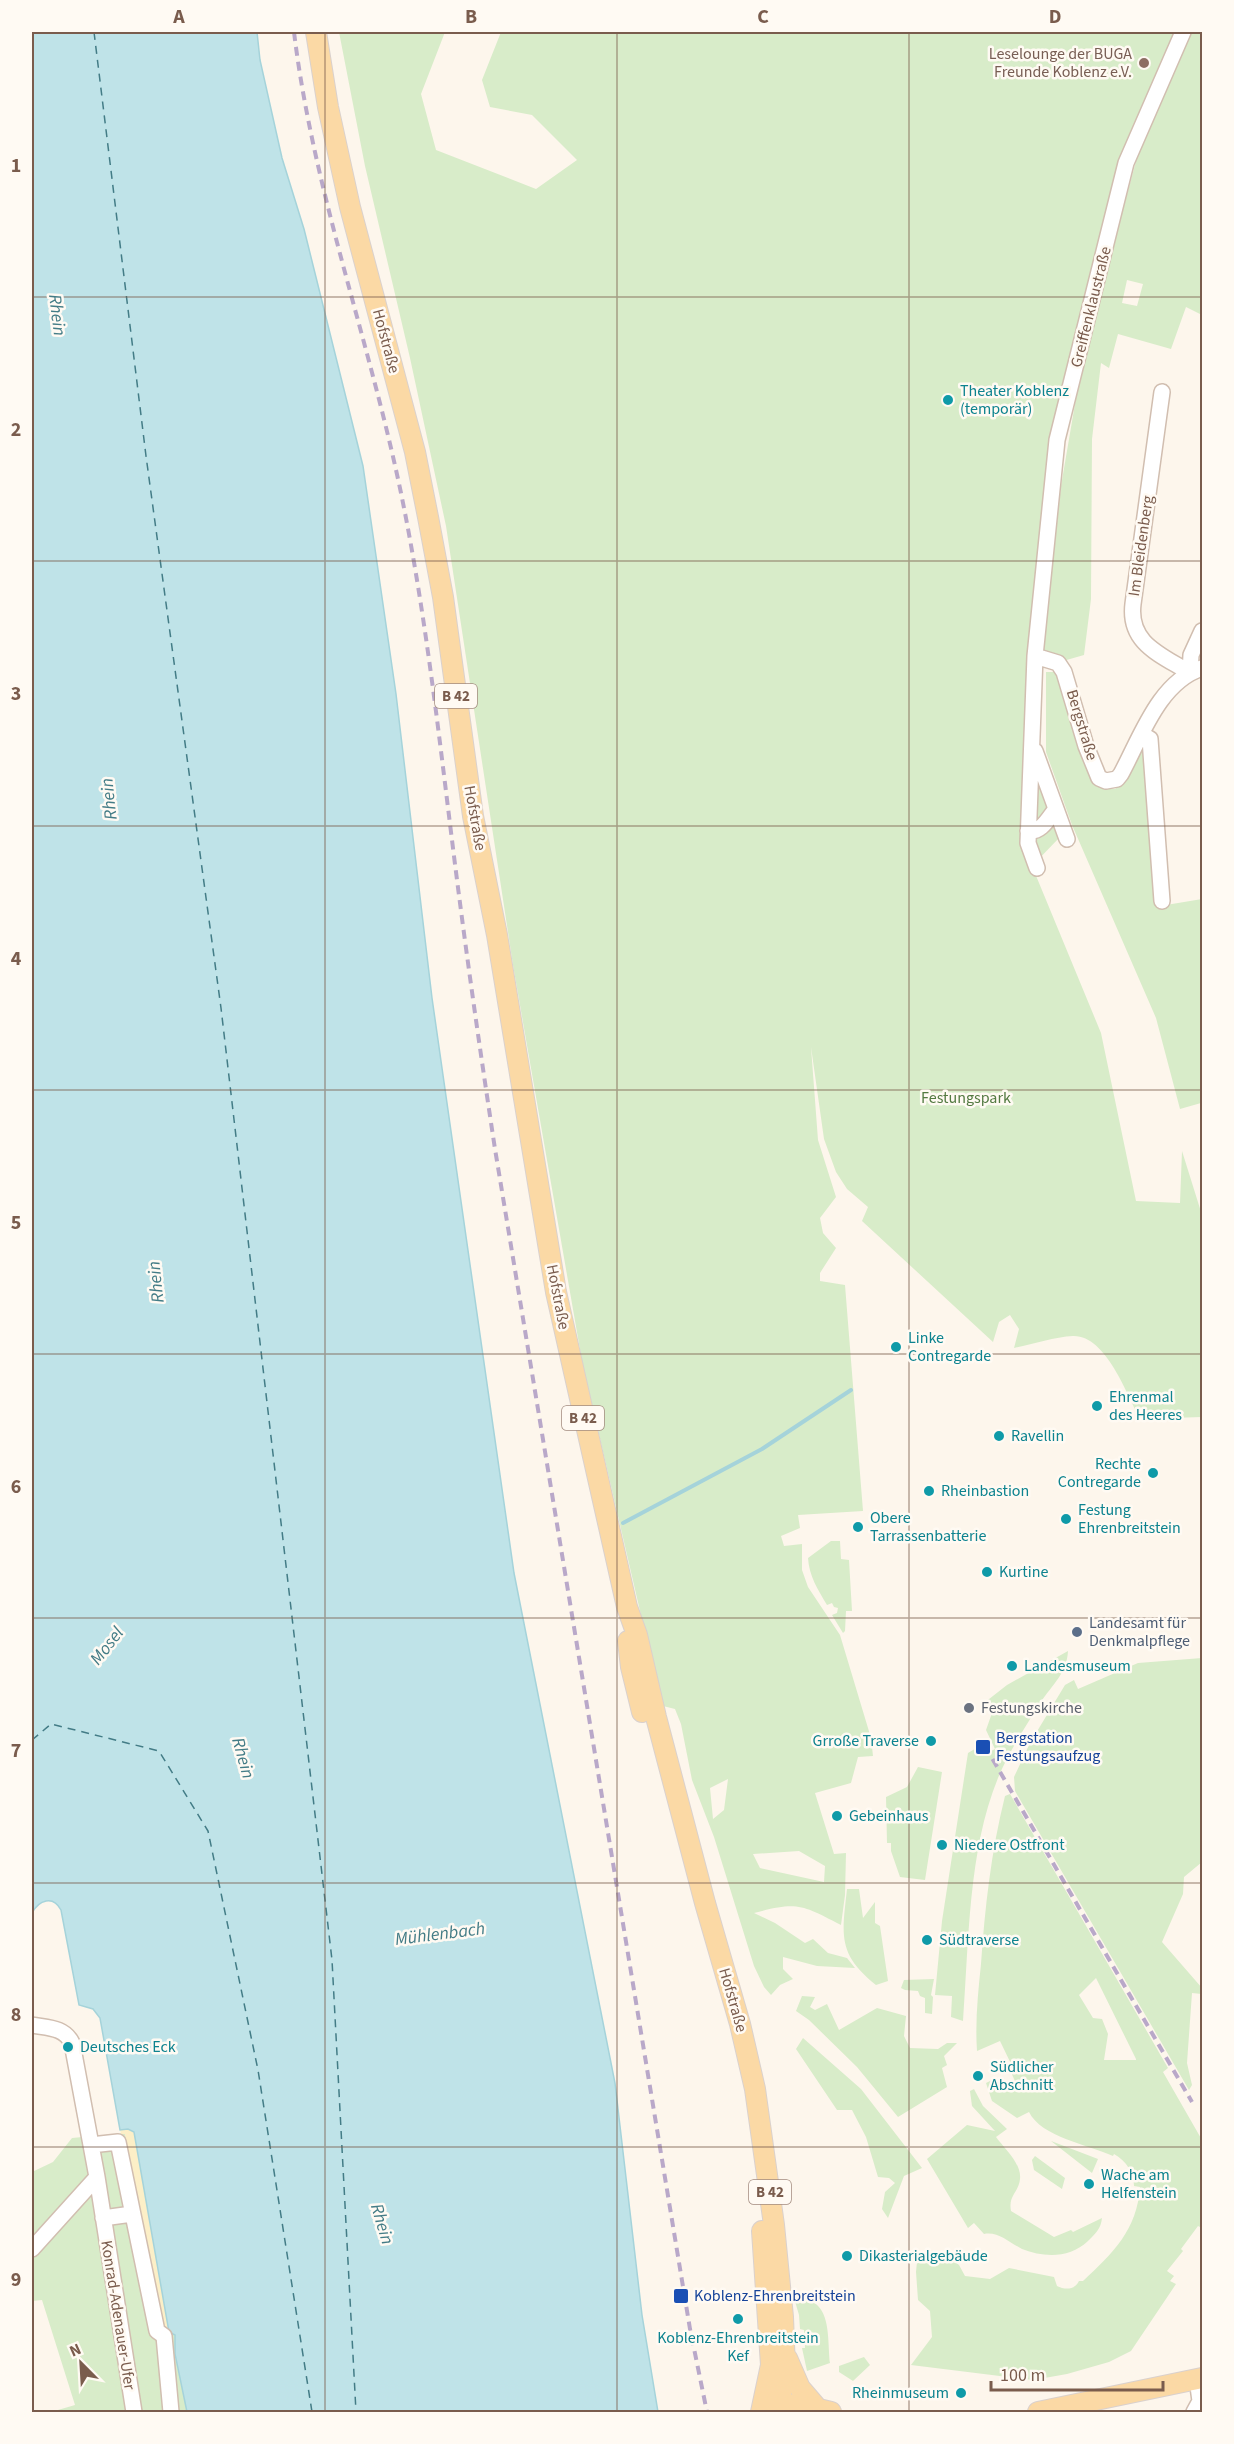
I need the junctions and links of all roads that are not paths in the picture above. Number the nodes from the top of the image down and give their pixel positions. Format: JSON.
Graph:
{"nodes":[{"id":1,"x":316,"y":32,"type":"edge"},
{"id":2,"x":1183,"y":32,"type":"edge"},
{"id":3,"x":1162,"y":392,"type":"dead end"},
{"id":4,"x":1203,"y":631,"type":"edge"},
{"id":5,"x":1035,"y":656,"type":"junction"},
{"id":6,"x":1196,"y":671,"type":"edge"},
{"id":7,"x":1142,"y":734,"type":"junction"},
{"id":8,"x":1032,"y":738,"type":"junction"},
{"id":9,"x":1055,"y":810,"type":"junction"},
{"id":10,"x":1028,"y":831,"type":"junction"},
{"id":11,"x":1067,"y":838,"type":"dead end"},
{"id":12,"x":1037,"y":868,"type":"dead end"},
{"id":13,"x":1162,"y":901,"type":"dead end"},
{"id":14,"x":627,"y":1607,"type":"junction"},
{"id":15,"x":32,"y":2025,"type":"edge"},
{"id":16,"x":92,"y":2149,"type":"junction"},
{"id":17,"x":97,"y":2177,"type":"junction"},
{"id":18,"x":132,"y":2214,"type":"junction"},
{"id":19,"x":103,"y":2218,"type":"junction"},
{"id":20,"x":32,"y":2249,"type":"edge"},
{"id":21,"x":785,"y":2354,"type":"junction"},
{"id":22,"x":1200,"y":2379,"type":"edge"},
{"id":23,"x":771,"y":2409,"type":"edge"},
{"id":24,"x":1075,"y":2409,"type":"edge"},
{"id":25,"x":824,"y":2411,"type":"edge"},
{"id":26,"x":134,"y":2412,"type":"edge"},
{"id":27,"x":171,"y":2412,"type":"edge"},
{"id":28,"x":1038,"y":2412,"type":"edge"},
{"id":29,"x":1194,"y":2412,"type":"edge"}],
"edges":[{"from":1,"to":14,"type":"main road","name":"Hofstraße","number":"B 42"},
{"from":2,"to":5,"type":"street","name":"Greiffenklaustraße"},
{"from":3,"to":6,"type":"street","name":"Im Bleidenberg"},
{"from":4,"to":6,"type":"street"},
{"from":5,"to":7,"type":"street","name":"Bergstraße"},
{"from":5,"to":8,"type":"street","name":"Greiffenklaustraße"},
{"from":6,"to":7,"type":"street","name":"Bergstraße"},
{"from":7,"to":13,"type":"street"},
{"from":8,"to":9,"type":"street","name":"Greiffenklaustraße"},
{"from":8,"to":10,"type":"street","name":"Greiffenklaustraße"},
{"from":9,"to":10,"type":"street"},
{"from":9,"to":11,"type":"street","name":"Greiffenklaustraße"},
{"from":10,"to":12,"type":"street","name":"Greiffenklaustraße"},
{"from":14,"to":21,"type":"main road","name":"Hofstraße","number":"B 42"},
{"from":14,"to":23,"type":"main road","name":"Hofstraße","number":"B 42"},
{"from":15,"to":16,"type":"street"},
{"from":16,"to":17,"type":"street","name":"Konrad-Adenauer-Ufer"},
{"from":16,"to":18,"type":"street","name":"Konrad-Adenauer-Ufer"},
{"from":17,"to":19,"type":"street","name":"Konrad-Adenauer-Ufer"},
{"from":17,"to":20,"type":"street"},
{"from":18,"to":19,"type":"street","name":"Konrad-Adenauer-Ufer"},
{"from":18,"to":27,"type":"street","name":"Konrad-Adenauer-Ufer"},
{"from":19,"to":26,"type":"street","name":"Konrad-Adenauer-Ufer"},
{"from":21,"to":23,"type":"main road","name":"Hofstraße","number":"B 42"},
{"from":21,"to":25,"type":"main road"},
{"from":22,"to":24,"type":"main road"},
{"from":22,"to":29,"type":"street"},
{"from":23,"to":25,"type":"main road"},
{"from":24,"to":28,"type":"main road"}]}
